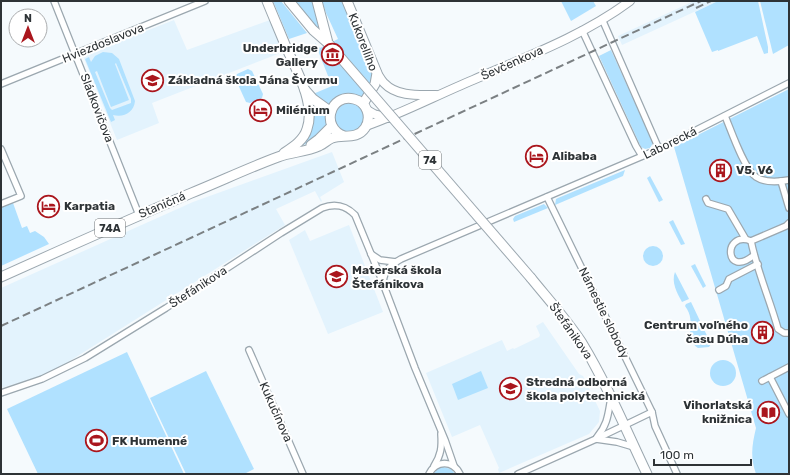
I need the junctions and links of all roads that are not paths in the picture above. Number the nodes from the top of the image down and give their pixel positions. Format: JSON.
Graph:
{"nodes":[{"id":1,"x":54,"y":1,"type":"edge"},
{"id":2,"x":205,"y":1,"type":"edge"},
{"id":3,"x":267,"y":1,"type":"edge"},
{"id":4,"x":289,"y":1,"type":"edge"},
{"id":5,"x":317,"y":1,"type":"edge"},
{"id":6,"x":347,"y":1,"type":"edge"},
{"id":7,"x":630,"y":1,"type":"edge"},
{"id":8,"x":602,"y":19,"type":"junction"},
{"id":9,"x":582,"y":30,"type":"junction"},
{"id":10,"x":328,"y":44,"type":"junction"},
{"id":11,"x":76,"y":54,"type":"junction"},
{"id":12,"x":377,"y":73,"type":"junction"},
{"id":13,"x":789,"y":83,"type":"edge"},
{"id":14,"x":1,"y":84,"type":"edge"},
{"id":15,"x":304,"y":87,"type":"junction"},
{"id":16,"x":438,"y":95,"type":"junction"},
{"id":17,"x":365,"y":107,"type":"junction"},
{"id":18,"x":331,"y":112,"type":"junction"},
{"id":19,"x":725,"y":116,"type":"junction"},
{"id":20,"x":389,"y":118,"type":"junction"},
{"id":21,"x":332,"y":126,"type":"junction"},
{"id":22,"x":366,"y":126,"type":"junction"},
{"id":23,"x":344,"y":136,"type":"junction"},
{"id":24,"x":1,"y":149,"type":"edge"},
{"id":25,"x":659,"y":149,"type":"junction"},
{"id":26,"x":304,"y":151,"type":"junction"},
{"id":27,"x":642,"y":156,"type":"junction"},
{"id":28,"x":280,"y":157,"type":"junction"},
{"id":29,"x":789,"y":180,"type":"edge"},
{"id":30,"x":782,"y":181,"type":"junction"},
{"id":31,"x":547,"y":197,"type":"junction"},
{"id":32,"x":706,"y":199,"type":"dead end"},
{"id":33,"x":1,"y":204,"type":"edge"},
{"id":34,"x":789,"y":208,"type":"edge"},
{"id":35,"x":139,"y":215,"type":"junction"},
{"id":36,"x":789,"y":223,"type":"edge"},
{"id":37,"x":745,"y":238,"type":"junction"},
{"id":38,"x":751,"y":241,"type":"junction"},
{"id":39,"x":371,"y":254,"type":"junction"},
{"id":40,"x":754,"y":255,"type":"junction"},
{"id":41,"x":396,"y":262,"type":"junction"},
{"id":42,"x":758,"y":264,"type":"junction"},
{"id":43,"x":1,"y":276,"type":"edge"},
{"id":44,"x":383,"y":283,"type":"junction"},
{"id":45,"x":719,"y":290,"type":"dead end"},
{"id":46,"x":789,"y":333,"type":"edge"},
{"id":47,"x":249,"y":350,"type":"dead end"},
{"id":48,"x":789,"y":367,"type":"edge"},
{"id":49,"x":770,"y":377,"type":"junction"},
{"id":50,"x":762,"y":380,"type":"dead end"},
{"id":51,"x":1,"y":393,"type":"edge"},
{"id":52,"x":611,"y":398,"type":"junction"},
{"id":53,"x":652,"y":412,"type":"junction"},
{"id":54,"x":789,"y":414,"type":"edge"},
{"id":55,"x":624,"y":425,"type":"junction"},
{"id":56,"x":441,"y":432,"type":"junction"},
{"id":57,"x":596,"y":439,"type":"junction"},
{"id":58,"x":634,"y":447,"type":"junction"},
{"id":59,"x":454,"y":466,"type":"junction"},
{"id":60,"x":431,"y":470,"type":"edge"},
{"id":61,"x":303,"y":474,"type":"edge"},
{"id":62,"x":425,"y":474,"type":"edge"},
{"id":63,"x":460,"y":474,"type":"edge"},
{"id":64,"x":518,"y":474,"type":"edge"},
{"id":65,"x":647,"y":474,"type":"edge"},
{"id":66,"x":677,"y":474,"type":"edge"}],
"edges":[{"from":1,"to":11,"type":"street","name":"Sládkovičova"},
{"from":2,"to":11,"type":"street","name":"Hviezdoslavova"},
{"from":3,"to":15,"type":"main road","number":"74A"},
{"from":4,"to":10,"type":"main road","number":"74"},
{"from":5,"to":10,"type":"main road","number":"74"},
{"from":6,"to":12,"type":"main road","name":"Kukorelliho"},
{"from":7,"to":8,"type":"main road","name":"Ševčenkova"},
{"from":8,"to":9,"type":"main road","name":"Ševčenkova"},
{"from":8,"to":25,"type":"street"},
{"from":9,"to":16,"type":"main road","name":"Ševčenkova"},
{"from":9,"to":27,"type":"street"},
{"from":10,"to":52,"type":"main road","name":"Štefánikova","number":"74","bridge":true},
{"from":11,"to":14,"type":"street","name":"Hviezdoslavova"},
{"from":11,"to":35,"type":"street","name":"Sládkovičova"},
{"from":12,"to":16,"type":"main road"},
{"from":12,"to":17,"type":"main road","name":"Kukorelliho"},
{"from":13,"to":19,"type":"street","name":"Laborecká"},
{"from":15,"to":18,"type":"main road","number":"74A"},
{"from":15,"to":28,"type":"main road","number":"74A"},
{"from":16,"to":20,"type":"main road","name":"Ševčenkova"},
{"from":17,"to":18,"type":"main road"},
{"from":17,"to":20,"type":"main road"},
{"from":17,"to":22,"type":"main road"},
{"from":18,"to":21,"type":"main road"},
{"from":19,"to":25,"type":"street","name":"Laborecká"},
{"from":19,"to":30,"type":"street"},
{"from":20,"to":22,"type":"main road","name":"Ševčenkova"},
{"from":21,"to":23,"type":"main road"},
{"from":21,"to":26,"type":"main road","number":"74A"},
{"from":22,"to":23,"type":"main road","number":"74A"},
{"from":23,"to":26,"type":"main road","number":"74A"},
{"from":24,"to":33,"type":"street"},
{"from":25,"to":27,"type":"street","name":"Laborecká"},
{"from":26,"to":28,"type":"main road","name":"Staničná","number":"74A"},
{"from":27,"to":31,"type":"street","name":"Laborecká"},
{"from":28,"to":35,"type":"main road","name":"Staničná","number":"74A"},
{"from":29,"to":30,"type":"street"},
{"from":30,"to":34,"type":"street"},
{"from":31,"to":41,"type":"street"},
{"from":31,"to":53,"type":"street","name":"Námestie slobody"},
{"from":32,"to":37,"type":"street"},
{"from":35,"to":43,"type":"main road","name":"Staničná","number":"74A"},
{"from":36,"to":38,"type":"street"},
{"from":37,"to":38,"type":"street"},
{"from":37,"to":40,"type":"street"},
{"from":38,"to":40,"type":"street"},
{"from":39,"to":41,"type":"street"},
{"from":39,"to":44,"type":"street","name":"Štefánikova"},
{"from":39,"to":51,"type":"street","name":"Štefánikova"},
{"from":40,"to":42,"type":"street"},
{"from":41,"to":44,"type":"street"},
{"from":42,"to":45,"type":"street"},
{"from":42,"to":46,"type":"street"},
{"from":44,"to":56,"type":"street","name":"Štefánikova"},
{"from":47,"to":61,"type":"street","name":"Kukučínova"},
{"from":48,"to":49,"type":"street"},
{"from":49,"to":50,"type":"street"},
{"from":49,"to":54,"type":"street"},
{"from":52,"to":55,"type":"main road","name":"Štefánikova","number":"74"},
{"from":52,"to":57,"type":"street"},
{"from":53,"to":55,"type":"street"},
{"from":53,"to":66,"type":"street","name":"Námestie slobody"},
{"from":55,"to":57,"type":"street"},
{"from":55,"to":58,"type":"main road","name":"Štefánikova","number":"74"},
{"from":56,"to":59,"type":"street","name":"Štefánikova"},
{"from":56,"to":60,"type":"street","name":"Štefánikova"},
{"from":57,"to":58,"type":"street"},
{"from":57,"to":64,"type":"street"},
{"from":58,"to":65,"type":"main road","name":"Štefánikova","number":"74"},
{"from":59,"to":60,"type":"street"},
{"from":59,"to":63,"type":"street","name":"Štefánikova"},
{"from":60,"to":62,"type":"street"}]}
